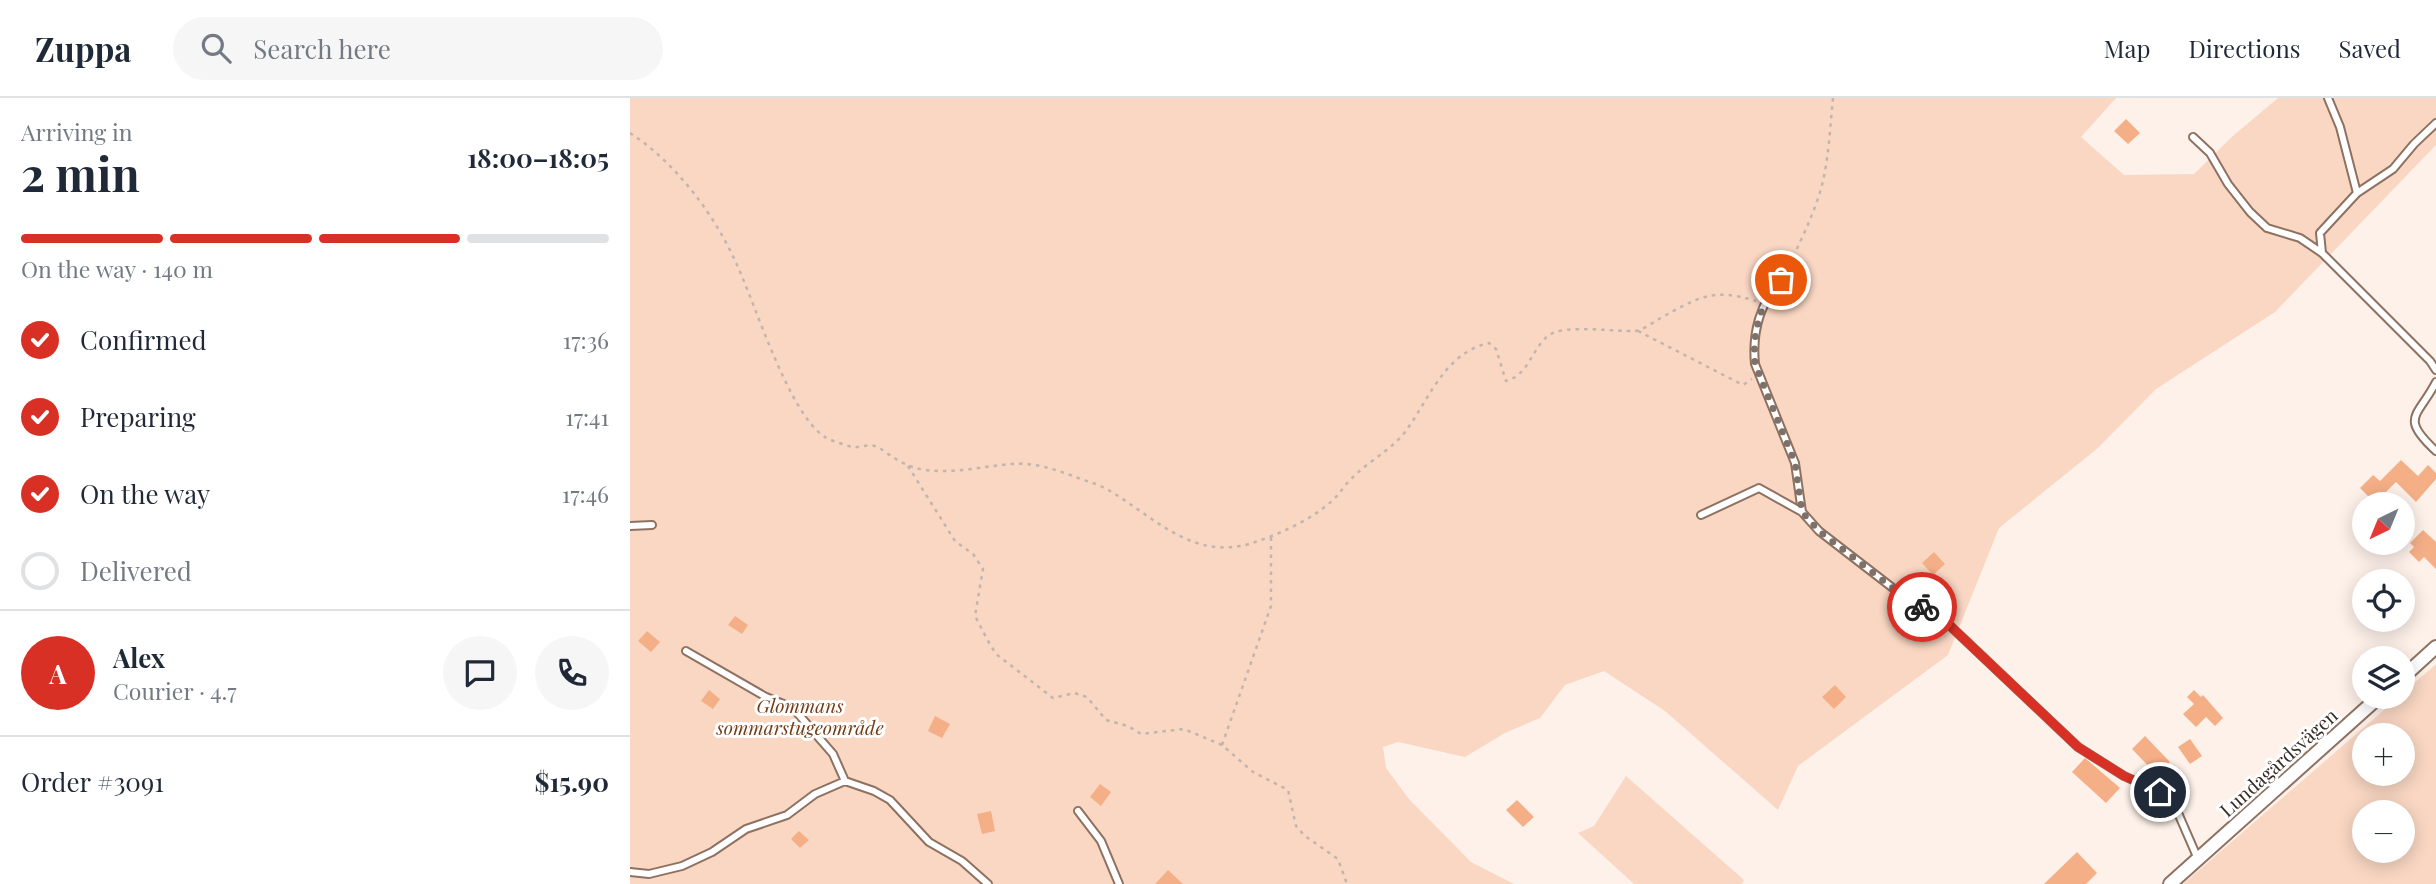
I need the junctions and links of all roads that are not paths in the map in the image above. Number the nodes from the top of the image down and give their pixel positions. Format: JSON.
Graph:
{"nodes":[{"id":1,"x":2328,"y":98,"type":"edge"},
{"id":2,"x":2436,"y":123,"type":"edge"},
{"id":3,"x":2193,"y":137,"type":"dead end"},
{"id":4,"x":2357,"y":193,"type":"junction"},
{"id":5,"x":2322,"y":253,"type":"junction"},
{"id":6,"x":1781,"y":280,"type":"road end"},
{"id":7,"x":2436,"y":370,"type":"edge"},
{"id":8,"x":2436,"y":382,"type":"edge"},
{"id":9,"x":2436,"y":451,"type":"edge"},
{"id":10,"x":1802,"y":512,"type":"junction"},
{"id":11,"x":1700,"y":515,"type":"dead end"},
{"id":12,"x":652,"y":525,"type":"dead end"},
{"id":13,"x":630,"y":526,"type":"edge"},
{"id":14,"x":2436,"y":647,"type":"edge"},
{"id":15,"x":686,"y":651,"type":"dead end"},
{"id":16,"x":2415,"y":666,"type":"edge"},
{"id":17,"x":2365,"y":709,"type":"edge"},
{"id":18,"x":845,"y":780,"type":"junction"},
{"id":19,"x":1079,"y":811,"type":"dead end"},
{"id":20,"x":2198,"y":859,"type":"junction"},
{"id":21,"x":630,"y":873,"type":"edge"},
{"id":22,"x":988,"y":884,"type":"edge"},
{"id":23,"x":1119,"y":884,"type":"edge"},
{"id":24,"x":2170,"y":884,"type":"edge"}],
"edges":[{"from":1,"to":4,"type":"lane"},
{"from":2,"to":4,"type":"lane"},
{"from":3,"to":5,"type":"lane"},
{"from":4,"to":5,"type":"lane"},
{"from":5,"to":7,"type":"lane"},
{"from":6,"to":10,"type":"lane"},
{"from":8,"to":9,"type":"lane"},
{"from":10,"to":11,"type":"lane"},
{"from":10,"to":20,"type":"lane"},
{"from":12,"to":13,"type":"lane"},
{"from":14,"to":16,"type":"street"},
{"from":15,"to":18,"type":"lane"},
{"from":17,"to":20,"type":"street","name":"Lundagårdsvägen"},
{"from":18,"to":21,"type":"lane"},
{"from":18,"to":22,"type":"lane"},
{"from":19,"to":23,"type":"lane"},
{"from":20,"to":24,"type":"street","name":"Lundagårdsvägen"}]}
